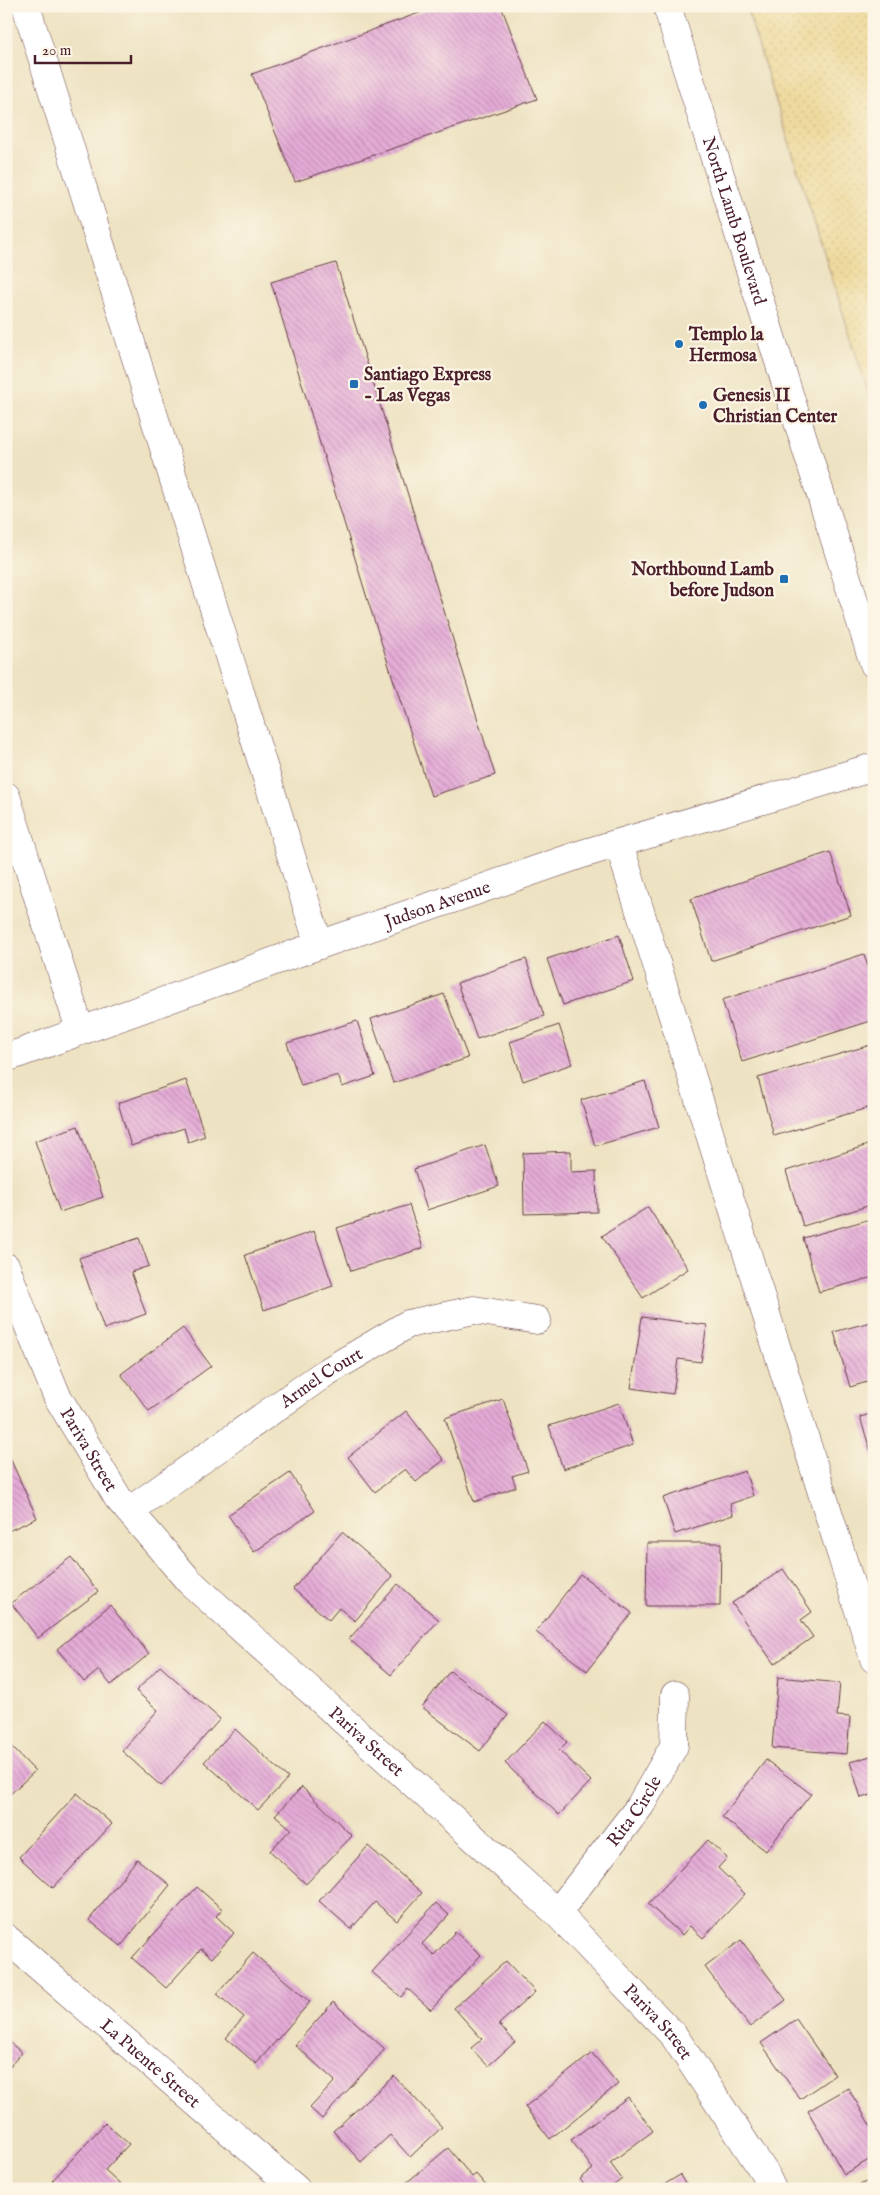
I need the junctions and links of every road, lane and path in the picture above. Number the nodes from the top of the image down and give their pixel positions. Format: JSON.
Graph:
{"nodes":[{"id":1,"x":26,"y":6,"type":"edge"},
{"id":2,"x":667,"y":6,"type":"edge"},
{"id":3,"x":874,"y":664,"type":"edge"},
{"id":4,"x":874,"y":767,"type":"edge"},
{"id":5,"x":6,"y":796,"type":"edge"},
{"id":6,"x":619,"y":844,"type":"junction"},
{"id":7,"x":319,"y":946,"type":"junction"},
{"id":8,"x":80,"y":1030,"type":"junction"},
{"id":9,"x":6,"y":1058,"type":"edge"},
{"id":10,"x":6,"y":1266,"type":"edge"},
{"id":11,"x":537,"y":1320,"type":"dead end"},
{"id":12,"x":129,"y":1511,"type":"junction"},
{"id":13,"x":874,"y":1659,"type":"edge"},
{"id":14,"x":675,"y":1695,"type":"dead end"},
{"id":15,"x":557,"y":1913,"type":"junction"},
{"id":16,"x":6,"y":1938,"type":"edge"},
{"id":17,"x":296,"y":2189,"type":"edge"},
{"id":18,"x":772,"y":2189,"type":"edge"}],
"edges":[{"from":1,"to":7,"type":"street"},
{"from":2,"to":3,"type":"street","name":"North Lamb Boulevard"},
{"from":4,"to":6,"type":"street","name":"Judson Avenue"},
{"from":5,"to":8,"type":"street"},
{"from":6,"to":7,"type":"street","name":"Judson Avenue"},
{"from":6,"to":13,"type":"street"},
{"from":7,"to":8,"type":"street","name":"Judson Avenue"},
{"from":8,"to":9,"type":"street","name":"Judson Avenue"},
{"from":10,"to":12,"type":"street","name":"Pariva Street"},
{"from":11,"to":12,"type":"street","name":"Armel Court"},
{"from":12,"to":15,"type":"street","name":"Pariva Street"},
{"from":14,"to":15,"type":"street","name":"Rita Circle"},
{"from":15,"to":18,"type":"street","name":"Pariva Street"},
{"from":16,"to":17,"type":"street","name":"La Puente Street"}]}
